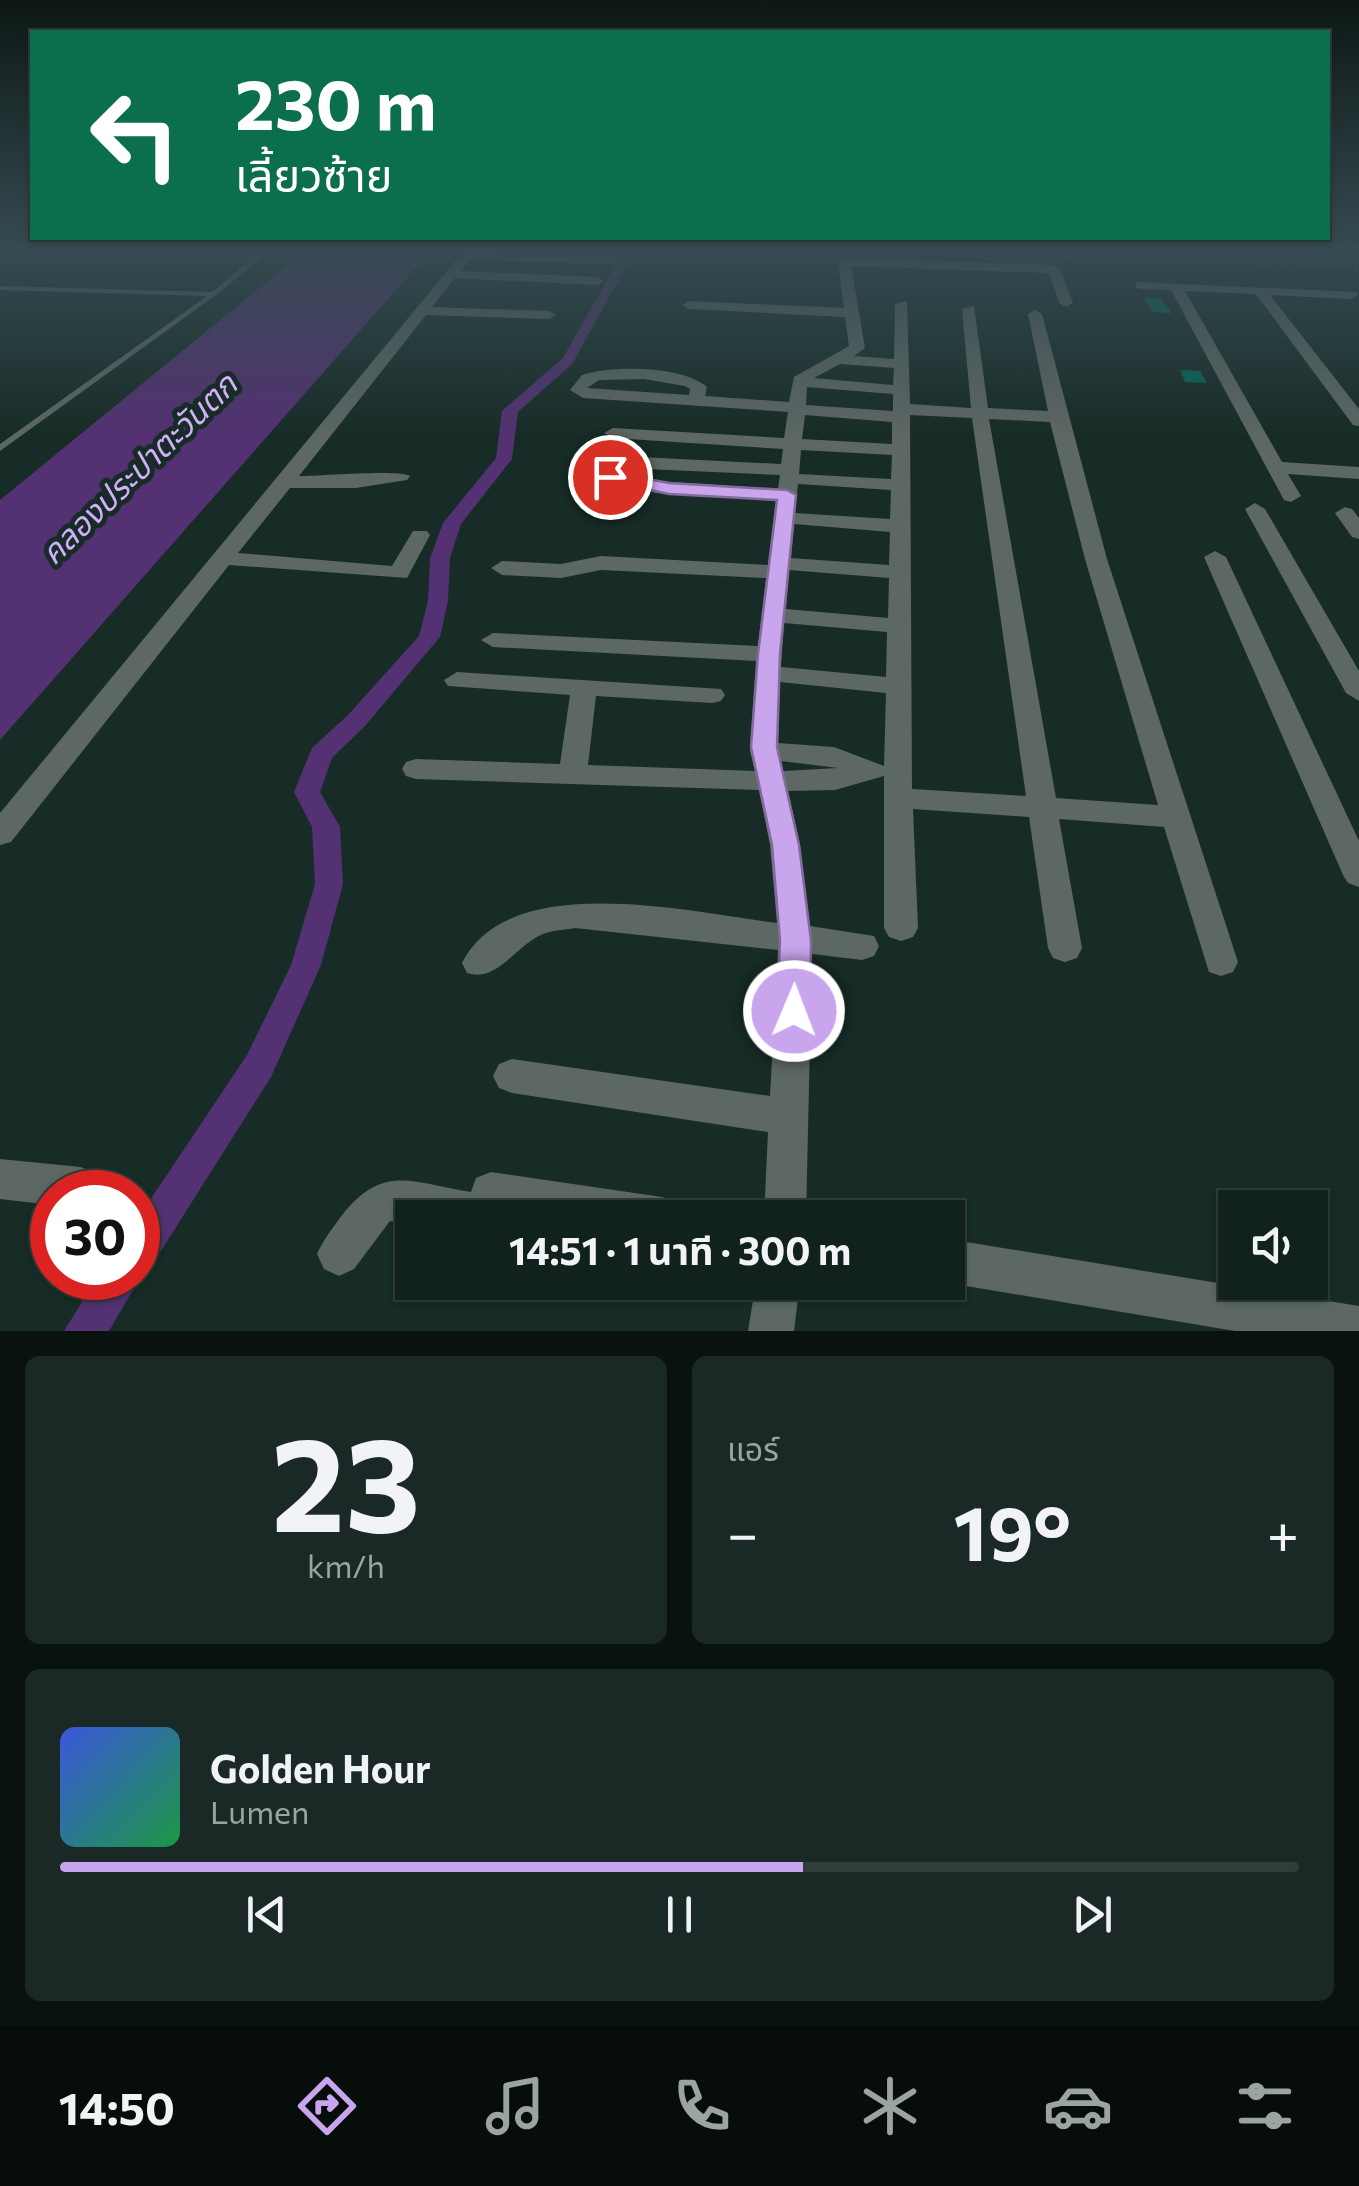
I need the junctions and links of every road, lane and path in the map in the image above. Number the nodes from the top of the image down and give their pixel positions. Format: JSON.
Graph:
{"nodes":[{"id":1,"x":189,"y":312,"type":"edge"},
{"id":2,"x":421,"y":312,"type":"edge"},
{"id":3,"x":457,"y":312,"type":"edge"},
{"id":4,"x":835,"y":312,"type":"edge"},
{"id":5,"x":902,"y":312,"type":"edge"},
{"id":6,"x":968,"y":312,"type":"edge"},
{"id":7,"x":1190,"y":312,"type":"edge"},
{"id":8,"x":1276,"y":312,"type":"edge"},
{"id":9,"x":853,"y":313,"type":"joint"},
{"id":10,"x":1035,"y":314,"type":"dead end"},
{"id":11,"x":549,"y":315,"type":"dead end"},
{"id":12,"x":842,"y":360,"type":"dead end"},
{"id":13,"x":900,"y":364,"type":"junction"},
{"id":14,"x":811,"y":384,"type":"dead end"},
{"id":15,"x":696,"y":401,"type":"junction"},
{"id":16,"x":900,"y":405,"type":"junction"},
{"id":17,"x":800,"y":409,"type":"junction"},
{"id":18,"x":980,"y":414,"type":"junction"},
{"id":19,"x":1056,"y":417,"type":"junction"},
{"id":20,"x":1359,"y":421,"type":"edge"},
{"id":21,"x":612,"y":433,"type":"dead end"},
{"id":22,"x":794,"y":444,"type":"junction"},
{"id":23,"x":0,"y":448,"type":"edge"},
{"id":24,"x":900,"y":450,"type":"junction"},
{"id":25,"x":595,"y":466,"type":"dead end"},
{"id":26,"x":1276,"y":467,"type":"junction"},
{"id":27,"x":1359,"y":474,"type":"edge"},
{"id":28,"x":400,"y":476,"type":"dead end"},
{"id":29,"x":282,"y":482,"type":"junction"},
{"id":30,"x":793,"y":482,"type":"junction"},
{"id":31,"x":900,"y":485,"type":"junction"},
{"id":32,"x":1291,"y":496,"type":"dead end"},
{"id":33,"x":1255,"y":509,"type":"dead end"},
{"id":34,"x":1345,"y":513,"type":"dead end"},
{"id":35,"x":796,"y":519,"type":"dead end"},
{"id":36,"x":900,"y":526,"type":"junction"},
{"id":37,"x":1359,"y":533,"type":"edge"},
{"id":38,"x":420,"y":535,"type":"dead end"},
{"id":39,"x":1215,"y":557,"type":"dead end"},
{"id":40,"x":222,"y":558,"type":"junction"},
{"id":41,"x":502,"y":568,"type":"dead end"},
{"id":42,"x":784,"y":568,"type":"junction"},
{"id":43,"x":899,"y":572,"type":"junction"},
{"id":44,"x":783,"y":616,"type":"dead end"},
{"id":45,"x":899,"y":626,"type":"junction"},
{"id":46,"x":493,"y":640,"type":"dead end"},
{"id":47,"x":772,"y":664,"type":"junction"},
{"id":48,"x":457,"y":680,"type":"dead end"},
{"id":49,"x":900,"y":686,"type":"junction"},
{"id":50,"x":584,"y":688,"type":"junction"},
{"id":51,"x":1359,"y":693,"type":"edge"},
{"id":52,"x":712,"y":695,"type":"dead end"},
{"id":53,"x":764,"y":751,"type":"junction"},
{"id":54,"x":416,"y":769,"type":"dead end"},
{"id":55,"x":862,"y":770,"type":"junction"},
{"id":56,"x":573,"y":774,"type":"junction"},
{"id":57,"x":769,"y":781,"type":"junction"},
{"id":58,"x":898,"y":785,"type":"junction"},
{"id":59,"x":1040,"y":807,"type":"junction"},
{"id":60,"x":1178,"y":817,"type":"junction"},
{"id":61,"x":0,"y":834,"type":"edge"},
{"id":62,"x":1359,"y":876,"type":"edge"},
{"id":63,"x":901,"y":928,"type":"dead end"},
{"id":64,"x":795,"y":941,"type":"junction"},
{"id":65,"x":862,"y":946,"type":"dead end"},
{"id":66,"x":1065,"y":948,"type":"dead end"},
{"id":67,"x":480,"y":962,"type":"dead end"},
{"id":68,"x":1221,"y":962,"type":"dead end"},
{"id":69,"x":512,"y":1076,"type":"dead end"},
{"id":70,"x":790,"y":1117,"type":"junction"},
{"id":71,"x":0,"y":1180,"type":"edge"},
{"id":72,"x":30,"y":1183,"type":"edge"},
{"id":73,"x":395,"y":1200,"type":"edge"},
{"id":74,"x":786,"y":1200,"type":"edge"},
{"id":75,"x":339,"y":1254,"type":"dead end"},
{"id":76,"x":965,"y":1265,"type":"edge"},
{"id":77,"x":775,"y":1300,"type":"edge"},
{"id":78,"x":1359,"y":1328,"type":"edge"},
{"id":79,"x":771,"y":1331,"type":"edge"}],
"edges":[{"from":1,"to":23,"type":"lane"},
{"from":2,"to":29,"type":"street"},
{"from":3,"to":11,"type":"street"},
{"from":4,"to":9,"type":"street"},
{"from":5,"to":13,"type":"street"},
{"from":6,"to":18,"type":"street"},
{"from":7,"to":26,"type":"street"},
{"from":8,"to":20,"type":"street"},
{"from":9,"to":17,"type":"street"},
{"from":10,"to":19,"type":"street"},
{"from":12,"to":13,"type":"street"},
{"from":13,"to":16,"type":"street"},
{"from":14,"to":16,"type":"street"},
{"from":15,"to":15,"type":"street"},
{"from":15,"to":17,"type":"street"},
{"from":16,"to":17,"type":"street"},
{"from":16,"to":18,"type":"street"},
{"from":16,"to":24,"type":"street"},
{"from":17,"to":22,"type":"street"},
{"from":18,"to":19,"type":"street"},
{"from":18,"to":59,"type":"street"},
{"from":19,"to":60,"type":"street"},
{"from":21,"to":22,"type":"street"},
{"from":22,"to":24,"type":"street"},
{"from":22,"to":30,"type":"street"},
{"from":24,"to":31,"type":"street"},
{"from":25,"to":30,"type":"street"},
{"from":26,"to":27,"type":"street"},
{"from":26,"to":32,"type":"street"},
{"from":28,"to":29,"type":"street"},
{"from":29,"to":40,"type":"street"},
{"from":30,"to":31,"type":"street"},
{"from":30,"to":42,"type":"street"},
{"from":31,"to":36,"type":"street"},
{"from":33,"to":51,"type":"street"},
{"from":34,"to":37,"type":"street"},
{"from":35,"to":36,"type":"street"},
{"from":36,"to":43,"type":"street"},
{"from":38,"to":40,"type":"street"},
{"from":39,"to":62,"type":"street"},
{"from":40,"to":61,"type":"street"},
{"from":41,"to":42,"type":"street"},
{"from":42,"to":43,"type":"street"},
{"from":42,"to":47,"type":"street"},
{"from":43,"to":45,"type":"street"},
{"from":44,"to":45,"type":"street"},
{"from":45,"to":49,"type":"street"},
{"from":46,"to":47,"type":"street"},
{"from":47,"to":49,"type":"street"},
{"from":47,"to":53,"type":"street"},
{"from":48,"to":50,"type":"street"},
{"from":49,"to":58,"type":"street"},
{"from":50,"to":52,"type":"street"},
{"from":50,"to":56,"type":"street"},
{"from":53,"to":55,"type":"street"},
{"from":53,"to":57,"type":"street"},
{"from":54,"to":56,"type":"street"},
{"from":55,"to":57,"type":"street"},
{"from":55,"to":58,"type":"street"},
{"from":56,"to":57,"type":"street"},
{"from":57,"to":64,"type":"street"},
{"from":58,"to":59,"type":"street"},
{"from":58,"to":63,"type":"street"},
{"from":59,"to":60,"type":"street"},
{"from":59,"to":66,"type":"street"},
{"from":60,"to":68,"type":"street"},
{"from":64,"to":65,"type":"street"},
{"from":64,"to":67,"type":"street"},
{"from":64,"to":70,"type":"street"},
{"from":69,"to":70,"type":"street"},
{"from":70,"to":74,"type":"street"},
{"from":71,"to":72,"type":"street"},
{"from":73,"to":75,"type":"street"},
{"from":76,"to":78,"type":"street"},
{"from":77,"to":79,"type":"street"}]}
